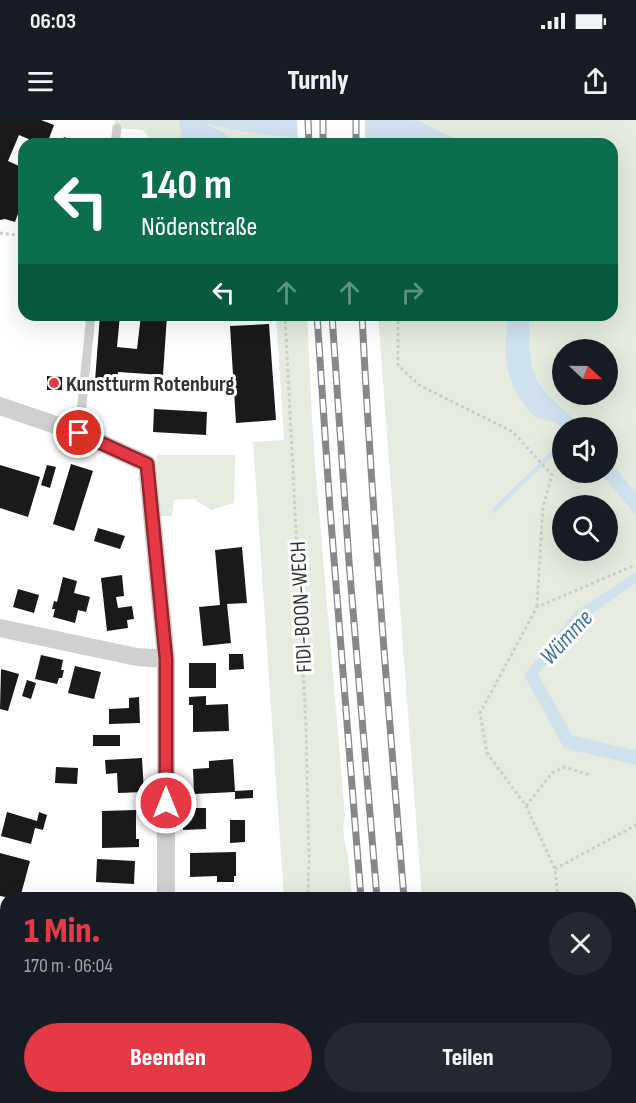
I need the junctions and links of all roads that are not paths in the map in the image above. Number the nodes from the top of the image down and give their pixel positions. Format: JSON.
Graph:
{"nodes":[{"id":1,"x":117,"y":128,"type":"dead end"},
{"id":2,"x":116,"y":138,"type":"edge"},
{"id":3,"x":90,"y":321,"type":"edge"},
{"id":4,"x":0,"y":406,"type":"edge"},
{"id":5,"x":79,"y":433,"type":"junction"},
{"id":6,"x":0,"y":628,"type":"edge"},
{"id":7,"x":166,"y":659,"type":"junction"},
{"id":8,"x":166,"y":892,"type":"edge"}],
"edges":[{"from":1,"to":2,"type":"lane"},
{"from":3,"to":5,"type":"lane"},
{"from":4,"to":5,"type":"street"},
{"from":5,"to":7,"type":"street"},
{"from":6,"to":7,"type":"street"},
{"from":7,"to":8,"type":"street"}]}
